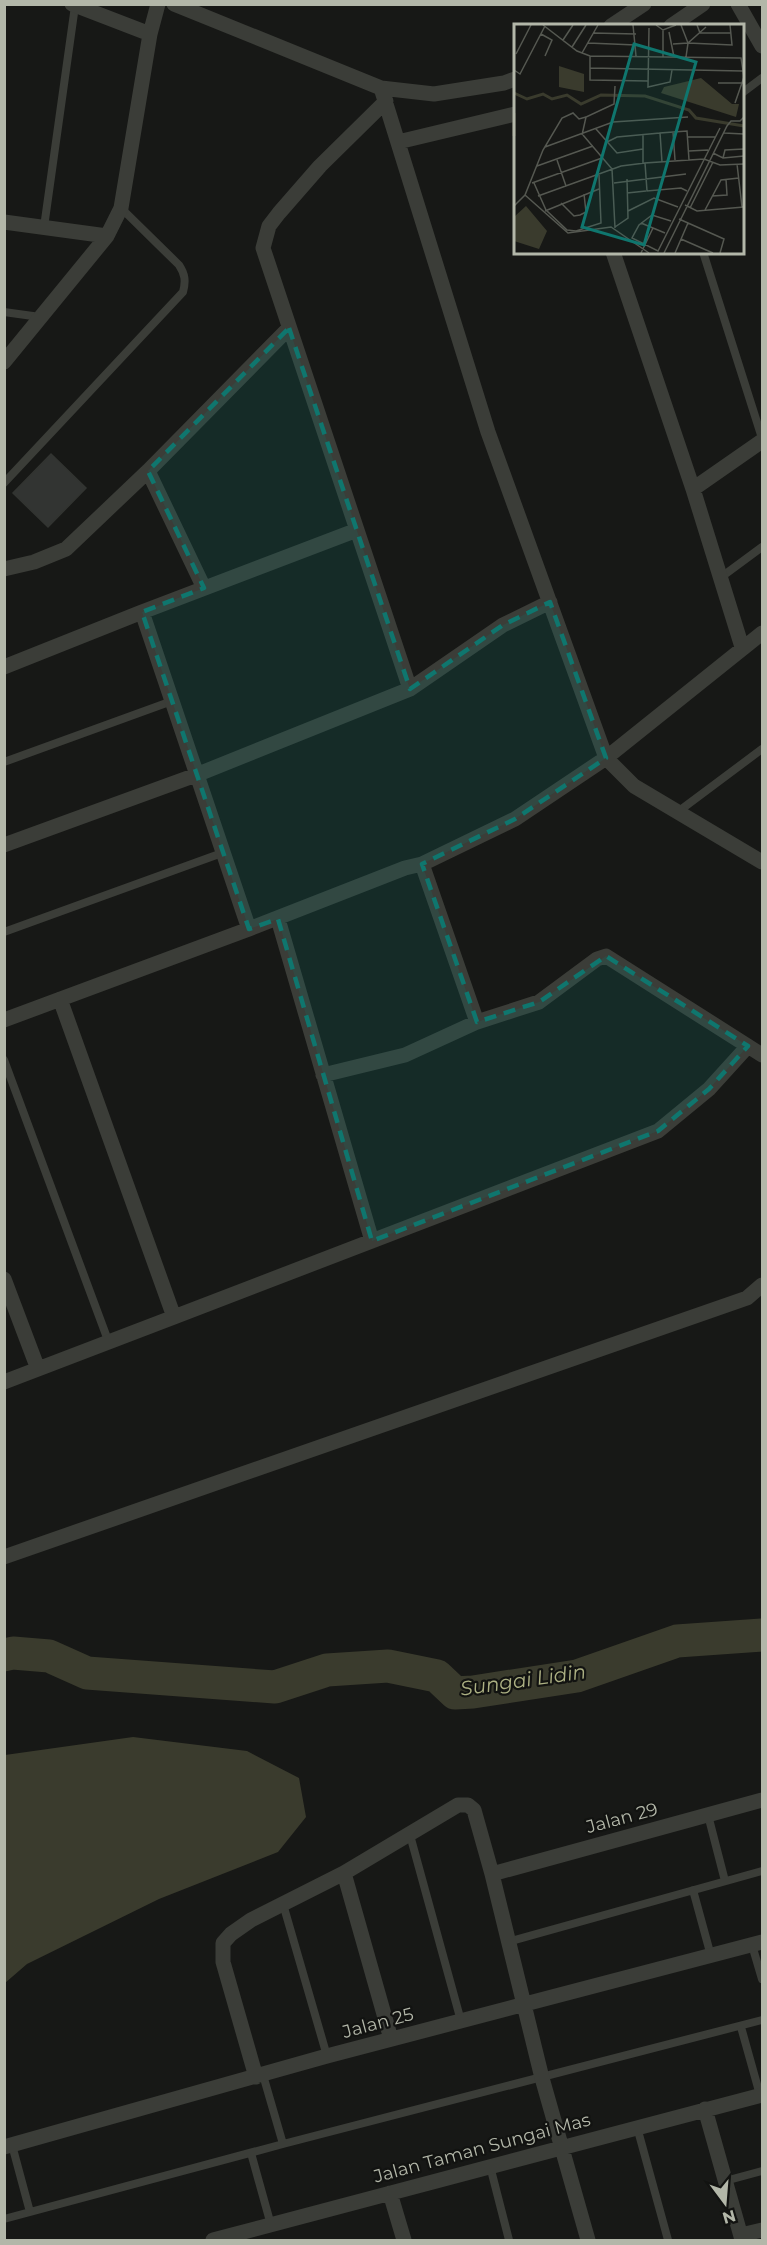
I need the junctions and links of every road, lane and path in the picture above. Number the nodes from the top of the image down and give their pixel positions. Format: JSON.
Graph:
{"nodes":[{"id":1,"x":158,"y":4,"type":"edge"},
{"id":2,"x":174,"y":4,"type":"edge"},
{"id":3,"x":644,"y":4,"type":"edge"},
{"id":4,"x":703,"y":4,"type":"edge"},
{"id":5,"x":738,"y":4,"type":"edge"},
{"id":6,"x":73,"y":5,"type":"edge"},
{"id":7,"x":614,"y":24,"type":"edge"},
{"id":8,"x":673,"y":24,"type":"edge"},
{"id":9,"x":150,"y":34,"type":"junction"},
{"id":10,"x":762,"y":46,"type":"edge"},
{"id":11,"x":762,"y":78,"type":"edge"},
{"id":12,"x":514,"y":79,"type":"edge"},
{"id":13,"x":743,"y":92,"type":"edge"},
{"id":14,"x":384,"y":95,"type":"junction"},
{"id":15,"x":514,"y":114,"type":"edge"},
{"id":16,"x":398,"y":141,"type":"junction"},
{"id":17,"x":121,"y":208,"type":"junction"},
{"id":18,"x":4,"y":222,"type":"edge"},
{"id":19,"x":44,"y":227,"type":"junction"},
{"id":20,"x":107,"y":236,"type":"junction"},
{"id":21,"x":614,"y":254,"type":"edge"},
{"id":22,"x":703,"y":254,"type":"edge"},
{"id":23,"x":4,"y":312,"type":"edge"},
{"id":24,"x":42,"y":317,"type":"junction"},
{"id":25,"x":289,"y":328,"type":"junction"},
{"id":26,"x":4,"y":362,"type":"edge"},
{"id":27,"x":762,"y":440,"type":"edge"},
{"id":28,"x":148,"y":471,"type":"junction"},
{"id":29,"x":4,"y":483,"type":"edge"},
{"id":30,"x":693,"y":489,"type":"junction"},
{"id":31,"x":357,"y":530,"type":"junction"},
{"id":32,"x":762,"y":547,"type":"edge"},
{"id":33,"x":4,"y":569,"type":"edge"},
{"id":34,"x":719,"y":578,"type":"junction"},
{"id":35,"x":204,"y":588,"type":"junction"},
{"id":36,"x":550,"y":602,"type":"junction"},
{"id":37,"x":142,"y":612,"type":"junction"},
{"id":38,"x":762,"y":633,"type":"edge"},
{"id":39,"x":742,"y":647,"type":"junction"},
{"id":40,"x":4,"y":667,"type":"edge"},
{"id":41,"x":410,"y":689,"type":"junction"},
{"id":42,"x":172,"y":701,"type":"junction"},
{"id":43,"x":762,"y":749,"type":"edge"},
{"id":44,"x":606,"y":758,"type":"junction"},
{"id":45,"x":4,"y":762,"type":"edge"},
{"id":46,"x":196,"y":775,"type":"junction"},
{"id":47,"x":679,"y":811,"type":"junction"},
{"id":48,"x":4,"y":845,"type":"edge"},
{"id":49,"x":222,"y":853,"type":"junction"},
{"id":50,"x":759,"y":854,"type":"edge"},
{"id":51,"x":423,"y":864,"type":"junction"},
{"id":52,"x":278,"y":919,"type":"junction"},
{"id":53,"x":249,"y":929,"type":"junction"},
{"id":54,"x":4,"y":932,"type":"edge"},
{"id":55,"x":60,"y":999,"type":"junction"},
{"id":56,"x":4,"y":1020,"type":"edge"},
{"id":57,"x":477,"y":1022,"type":"junction"},
{"id":58,"x":748,"y":1046,"type":"junction"},
{"id":59,"x":762,"y":1055,"type":"edge"},
{"id":60,"x":4,"y":1060,"type":"edge"},
{"id":61,"x":323,"y":1075,"type":"junction"},
{"id":62,"x":372,"y":1241,"type":"junction"},
{"id":63,"x":4,"y":1279,"type":"edge"},
{"id":64,"x":762,"y":1285,"type":"edge"},
{"id":65,"x":174,"y":1317,"type":"junction"},
{"id":66,"x":109,"y":1343,"type":"junction"},
{"id":67,"x":38,"y":1369,"type":"junction"},
{"id":68,"x":4,"y":1382,"type":"edge"},
{"id":69,"x":4,"y":1557,"type":"edge"},
{"id":70,"x":762,"y":1800,"type":"edge"},
{"id":71,"x":708,"y":1815,"type":"junction"},
{"id":72,"x":410,"y":1835,"type":"junction"},
{"id":73,"x":762,"y":1872,"type":"edge"},
{"id":74,"x":344,"y":1873,"type":"junction"},
{"id":75,"x":492,"y":1874,"type":"junction"},
{"id":76,"x":725,"y":1881,"type":"junction"},
{"id":77,"x":693,"y":1890,"type":"junction"},
{"id":78,"x":283,"y":1904,"type":"junction"},
{"id":79,"x":508,"y":1942,"type":"junction"},
{"id":80,"x":757,"y":1944,"type":"edge"},
{"id":81,"x":711,"y":1956,"type":"junction"},
{"id":82,"x":762,"y":1979,"type":"edge"},
{"id":83,"x":523,"y":2005,"type":"junction"},
{"id":84,"x":762,"y":2020,"type":"edge"},
{"id":85,"x":461,"y":2021,"type":"junction"},
{"id":86,"x":741,"y":2026,"type":"junction"},
{"id":87,"x":392,"y":2039,"type":"junction"},
{"id":88,"x":327,"y":2056,"type":"junction"},
{"id":89,"x":260,"y":2076,"type":"junction"},
{"id":90,"x":542,"y":2078,"type":"junction"},
{"id":91,"x":761,"y":2095,"type":"edge"},
{"id":92,"x":705,"y":2109,"type":"junction"},
{"id":93,"x":637,"y":2127,"type":"junction"},
{"id":94,"x":283,"y":2144,"type":"junction"},
{"id":95,"x":8,"y":2146,"type":"edge"},
{"id":96,"x":562,"y":2147,"type":"junction"},
{"id":97,"x":251,"y":2153,"type":"junction"},
{"id":98,"x":490,"y":2166,"type":"junction"},
{"id":99,"x":762,"y":2170,"type":"edge"},
{"id":100,"x":725,"y":2181,"type":"junction"},
{"id":101,"x":390,"y":2193,"type":"junction"},
{"id":102,"x":30,"y":2212,"type":"junction"},
{"id":103,"x":4,"y":2219,"type":"edge"},
{"id":104,"x":271,"y":2225,"type":"junction"},
{"id":105,"x":762,"y":2230,"type":"edge"},
{"id":106,"x":742,"y":2238,"type":"edge"},
{"id":107,"x":213,"y":2241,"type":"edge"},
{"id":108,"x":275,"y":2241,"type":"edge"},
{"id":109,"x":404,"y":2241,"type":"edge"},
{"id":110,"x":509,"y":2241,"type":"edge"},
{"id":111,"x":588,"y":2241,"type":"edge"},
{"id":112,"x":668,"y":2241,"type":"edge"}],
"edges":[{"from":1,"to":9,"type":"street"},
{"from":2,"to":14,"type":"street"},
{"from":3,"to":7,"type":"street"},
{"from":4,"to":8,"type":"street"},
{"from":5,"to":10,"type":"street"},
{"from":6,"to":9,"type":"street"},
{"from":6,"to":19,"type":"lane"},
{"from":9,"to":17,"type":"street"},
{"from":11,"to":13,"type":"lane"},
{"from":12,"to":14,"type":"street"},
{"from":14,"to":16,"type":"street"},
{"from":14,"to":25,"type":"street"},
{"from":15,"to":16,"type":"street"},
{"from":16,"to":36,"type":"street"},
{"from":17,"to":20,"type":"street"},
{"from":17,"to":29,"type":"lane"},
{"from":18,"to":19,"type":"street"},
{"from":19,"to":20,"type":"street"},
{"from":20,"to":24,"type":"street"},
{"from":21,"to":30,"type":"street"},
{"from":22,"to":27,"type":"lane"},
{"from":23,"to":24,"type":"lane"},
{"from":24,"to":26,"type":"street"},
{"from":25,"to":28,"type":"street"},
{"from":25,"to":31,"type":"street"},
{"from":27,"to":30,"type":"street"},
{"from":28,"to":33,"type":"street"},
{"from":28,"to":35,"type":"street"},
{"from":30,"to":34,"type":"street"},
{"from":31,"to":35,"type":"street"},
{"from":31,"to":41,"type":"street"},
{"from":32,"to":34,"type":"lane"},
{"from":34,"to":39,"type":"street"},
{"from":35,"to":37,"type":"street"},
{"from":36,"to":41,"type":"street"},
{"from":36,"to":44,"type":"street"},
{"from":37,"to":40,"type":"street"},
{"from":37,"to":42,"type":"street"},
{"from":38,"to":39,"type":"street"},
{"from":39,"to":44,"type":"street"},
{"from":41,"to":46,"type":"street"},
{"from":42,"to":45,"type":"lane"},
{"from":42,"to":46,"type":"street"},
{"from":43,"to":47,"type":"lane"},
{"from":44,"to":47,"type":"street"},
{"from":44,"to":51,"type":"street"},
{"from":46,"to":48,"type":"street"},
{"from":46,"to":49,"type":"street"},
{"from":47,"to":50,"type":"street"},
{"from":49,"to":53,"type":"street"},
{"from":49,"to":54,"type":"lane"},
{"from":51,"to":52,"type":"street"},
{"from":51,"to":57,"type":"street"},
{"from":52,"to":53,"type":"street"},
{"from":52,"to":61,"type":"street"},
{"from":53,"to":55,"type":"street"},
{"from":55,"to":56,"type":"street"},
{"from":55,"to":65,"type":"street"},
{"from":57,"to":58,"type":"street"},
{"from":57,"to":61,"type":"street"},
{"from":58,"to":59,"type":"street"},
{"from":58,"to":62,"type":"street"},
{"from":60,"to":66,"type":"lane"},
{"from":61,"to":62,"type":"street"},
{"from":62,"to":65,"type":"street"},
{"from":63,"to":67,"type":"street"},
{"from":64,"to":69,"type":"street"},
{"from":65,"to":66,"type":"street"},
{"from":66,"to":67,"type":"street"},
{"from":67,"to":68,"type":"street"},
{"from":70,"to":71,"type":"street","name":"Jalan 29"},
{"from":71,"to":75,"type":"street","name":"Jalan 29"},
{"from":71,"to":76,"type":"lane"},
{"from":72,"to":74,"type":"street"},
{"from":72,"to":75,"type":"street"},
{"from":72,"to":85,"type":"lane"},
{"from":73,"to":76,"type":"lane"},
{"from":74,"to":78,"type":"street"},
{"from":74,"to":87,"type":"street"},
{"from":75,"to":79,"type":"street"},
{"from":76,"to":77,"type":"lane"},
{"from":77,"to":79,"type":"lane"},
{"from":77,"to":81,"type":"lane"},
{"from":78,"to":88,"type":"lane"},
{"from":78,"to":89,"type":"street"},
{"from":79,"to":83,"type":"street"},
{"from":80,"to":81,"type":"street","name":"Jalan 25"},
{"from":80,"to":82,"type":"lane"},
{"from":81,"to":83,"type":"street","name":"Jalan 25"},
{"from":83,"to":85,"type":"street","name":"Jalan 25"},
{"from":83,"to":90,"type":"street"},
{"from":84,"to":86,"type":"lane"},
{"from":85,"to":87,"type":"street","name":"Jalan 25"},
{"from":86,"to":90,"type":"lane"},
{"from":86,"to":91,"type":"lane"},
{"from":87,"to":88,"type":"street","name":"Jalan 25"},
{"from":88,"to":89,"type":"street","name":"Jalan 25"},
{"from":89,"to":94,"type":"lane"},
{"from":89,"to":95,"type":"street","name":"Jalan 25"},
{"from":90,"to":94,"type":"lane"},
{"from":90,"to":96,"type":"street"},
{"from":91,"to":92,"type":"street","name":"Jalan Taman Sungai Mas"},
{"from":92,"to":93,"type":"street","name":"Jalan Taman Sungai Mas"},
{"from":92,"to":100,"type":"street"},
{"from":93,"to":96,"type":"street","name":"Jalan Taman Sungai Mas"},
{"from":93,"to":112,"type":"lane"},
{"from":94,"to":97,"type":"lane"},
{"from":95,"to":102,"type":"lane"},
{"from":96,"to":98,"type":"street","name":"Jalan Taman Sungai Mas"},
{"from":96,"to":111,"type":"street"},
{"from":97,"to":102,"type":"lane"},
{"from":97,"to":104,"type":"lane"},
{"from":98,"to":101,"type":"street","name":"Jalan Taman Sungai Mas"},
{"from":98,"to":110,"type":"lane"},
{"from":99,"to":100,"type":"lane"},
{"from":100,"to":106,"type":"street"},
{"from":101,"to":104,"type":"street","name":"Jalan Taman Sungai Mas"},
{"from":101,"to":109,"type":"street"},
{"from":102,"to":103,"type":"lane"},
{"from":104,"to":107,"type":"street","name":"Jalan Taman Sungai Mas"},
{"from":104,"to":108,"type":"street"},
{"from":105,"to":106,"type":"street"}]}
